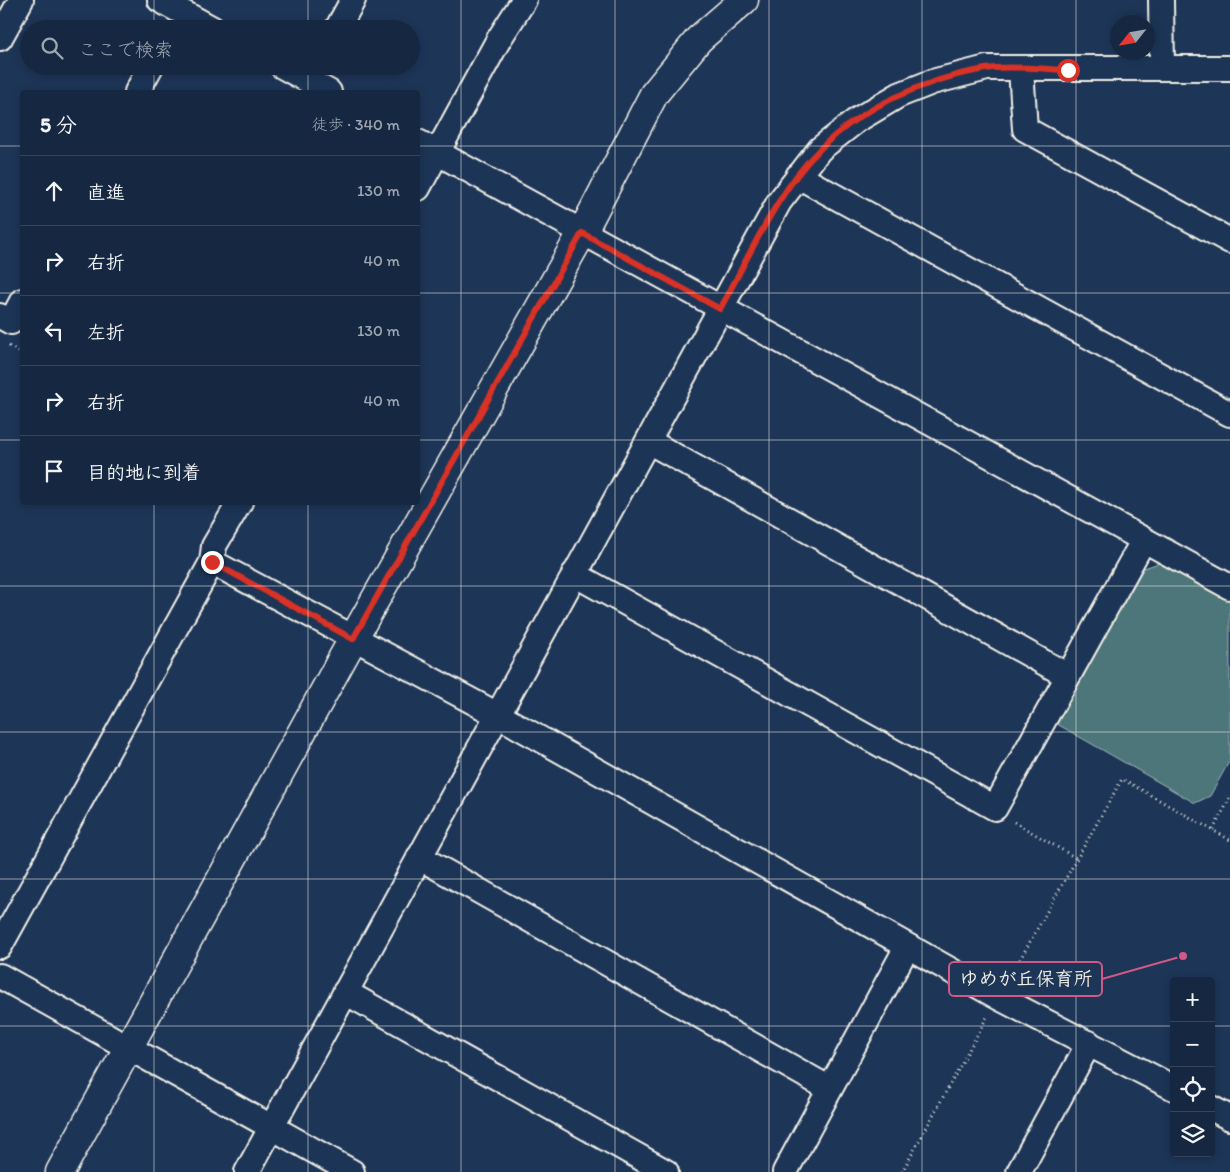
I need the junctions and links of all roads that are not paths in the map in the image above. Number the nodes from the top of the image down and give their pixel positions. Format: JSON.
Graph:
{"nodes":[{"id":1,"x":21,"y":0,"type":"edge"},
{"id":2,"x":160,"y":0,"type":"edge"},
{"id":3,"x":353,"y":0,"type":"edge"},
{"id":4,"x":524,"y":0,"type":"edge"},
{"id":5,"x":744,"y":0,"type":"edge"},
{"id":6,"x":1161,"y":0,"type":"edge"},
{"id":7,"x":181,"y":13,"type":"edge"},
{"id":8,"x":195,"y":20,"type":"edge"},
{"id":9,"x":342,"y":20,"type":"edge"},
{"id":10,"x":0,"y":38,"type":"edge"},
{"id":11,"x":1162,"y":68,"type":"junction"},
{"id":12,"x":1230,"y":68,"type":"edge"},
{"id":13,"x":1021,"y":69,"type":"junction"},
{"id":14,"x":146,"y":75,"type":"edge"},
{"id":15,"x":309,"y":80,"type":"edge"},
{"id":16,"x":138,"y":90,"type":"edge"},
{"id":17,"x":326,"y":90,"type":"edge"},
{"id":18,"x":427,"y":147,"type":"edge"},
{"id":19,"x":798,"y":176,"type":"junction"},
{"id":20,"x":420,"y":179,"type":"edge"},
{"id":21,"x":582,"y":233,"type":"junction"},
{"id":22,"x":1230,"y":241,"type":"edge"},
{"id":23,"x":20,"y":305,"type":"edge"},
{"id":24,"x":720,"y":309,"type":"junction"},
{"id":25,"x":0,"y":316,"type":"edge"},
{"id":26,"x":1230,"y":414,"type":"edge"},
{"id":27,"x":648,"y":440,"type":"junction"},
{"id":28,"x":238,"y":505,"type":"edge"},
{"id":29,"x":1143,"y":541,"type":"junction"},
{"id":30,"x":212,"y":562,"type":"junction"},
{"id":31,"x":574,"y":574,"type":"junction"},
{"id":32,"x":1230,"y":587,"type":"edge"},
{"id":33,"x":353,"y":639,"type":"junction"},
{"id":34,"x":1068,"y":676,"type":"junction"},
{"id":35,"x":496,"y":714,"type":"junction"},
{"id":36,"x":419,"y":857,"type":"junction"},
{"id":37,"x":0,"y":946,"type":"edge"},
{"id":38,"x":906,"y":947,"type":"junction"},
{"id":39,"x":0,"y":976,"type":"edge"},
{"id":40,"x":345,"y":992,"type":"junction"},
{"id":41,"x":1089,"y":1043,"type":"junction"},
{"id":42,"x":129,"y":1047,"type":"junction"},
{"id":43,"x":1170,"y":1086,"type":"edge"},
{"id":44,"x":830,"y":1089,"type":"junction"},
{"id":45,"x":1215,"y":1110,"type":"edge"},
{"id":46,"x":1230,"y":1118,"type":"edge"},
{"id":47,"x":272,"y":1128,"type":"junction"},
{"id":48,"x":60,"y":1172,"type":"edge"},
{"id":49,"x":247,"y":1172,"type":"edge"},
{"id":50,"x":352,"y":1172,"type":"edge"},
{"id":51,"x":666,"y":1172,"type":"edge"},
{"id":52,"x":786,"y":1172,"type":"edge"},
{"id":53,"x":1019,"y":1172,"type":"edge"}],
"edges":[{"from":1,"to":10,"type":"street"},
{"from":2,"to":7,"type":"street"},
{"from":3,"to":9,"type":"street"},
{"from":4,"to":18,"type":"street"},
{"from":5,"to":21,"type":"street"},
{"from":6,"to":11,"type":"street"},
{"from":7,"to":8,"type":"street"},
{"from":11,"to":12,"type":"street"},
{"from":11,"to":13,"type":"street"},
{"from":13,"to":19,"type":"street"},
{"from":13,"to":22,"type":"street"},
{"from":14,"to":16,"type":"street"},
{"from":15,"to":17,"type":"street"},
{"from":18,"to":20,"type":"street"},
{"from":18,"to":21,"type":"street"},
{"from":19,"to":24,"type":"street"},
{"from":19,"to":26,"type":"street"},
{"from":21,"to":24,"type":"street"},
{"from":21,"to":33,"type":"street"},
{"from":23,"to":25,"type":"street"},
{"from":24,"to":27,"type":"street"},
{"from":24,"to":29,"type":"street"},
{"from":27,"to":31,"type":"street"},
{"from":27,"to":34,"type":"street"},
{"from":28,"to":30,"type":"street"},
{"from":29,"to":32,"type":"street"},
{"from":29,"to":34,"type":"street"},
{"from":30,"to":33,"type":"street"},
{"from":30,"to":37,"type":"street"},
{"from":31,"to":34,"type":"street"},
{"from":31,"to":35,"type":"street"},
{"from":33,"to":35,"type":"street"},
{"from":33,"to":42,"type":"street"},
{"from":35,"to":36,"type":"street"},
{"from":35,"to":38,"type":"street"},
{"from":36,"to":40,"type":"street"},
{"from":36,"to":44,"type":"street"},
{"from":38,"to":41,"type":"street"},
{"from":38,"to":44,"type":"street"},
{"from":39,"to":42,"type":"street"},
{"from":40,"to":47,"type":"street"},
{"from":40,"to":51,"type":"street"},
{"from":41,"to":43,"type":"street"},
{"from":41,"to":53,"type":"street"},
{"from":42,"to":47,"type":"street"},
{"from":42,"to":48,"type":"street"},
{"from":44,"to":52,"type":"street"},
{"from":45,"to":46,"type":"street"},
{"from":47,"to":49,"type":"street"},
{"from":47,"to":50,"type":"street"}]}
